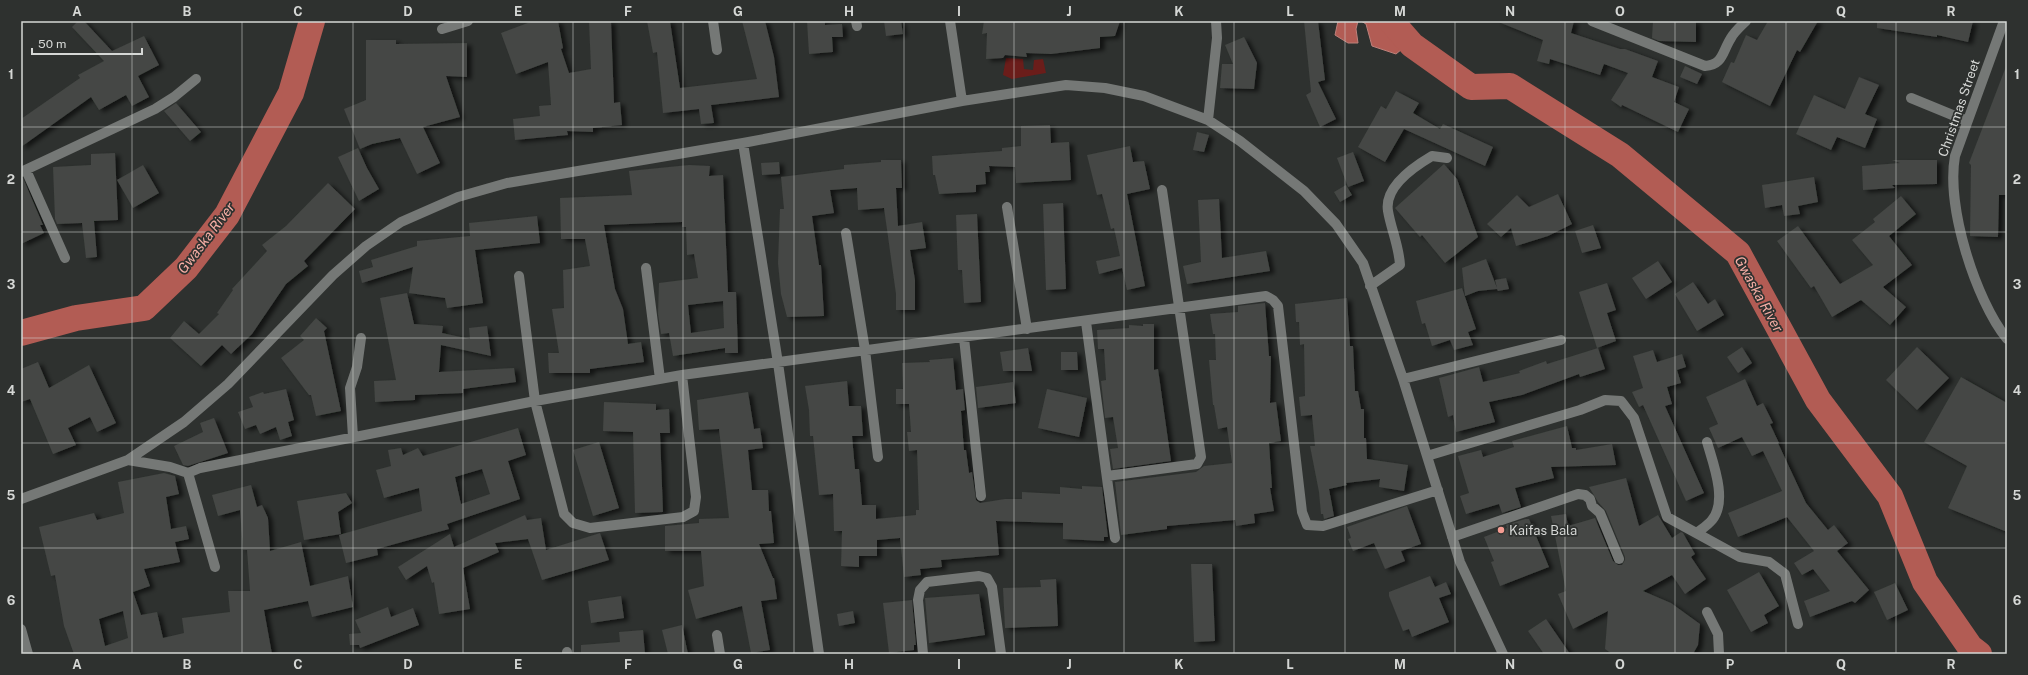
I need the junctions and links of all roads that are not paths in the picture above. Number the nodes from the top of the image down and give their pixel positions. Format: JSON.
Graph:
{"nodes":[{"id":1,"x":468,"y":21,"type":"edge"},
{"id":2,"x":713,"y":21,"type":"edge"},
{"id":3,"x":950,"y":21,"type":"edge"},
{"id":4,"x":1216,"y":21,"type":"edge"},
{"id":5,"x":1592,"y":21,"type":"edge"},
{"id":6,"x":1746,"y":21,"type":"edge"},
{"id":7,"x":2004,"y":21,"type":"edge"},
{"id":8,"x":442,"y":30,"type":"dead end"},
{"id":9,"x":717,"y":50,"type":"dead end"},
{"id":10,"x":196,"y":79,"type":"dead end"},
{"id":11,"x":1911,"y":98,"type":"dead end"},
{"id":12,"x":962,"y":101,"type":"junction"},
{"id":13,"x":1208,"y":120,"type":"junction"},
{"id":14,"x":1967,"y":121,"type":"junction"},
{"id":15,"x":743,"y":143,"type":"junction"},
{"id":16,"x":1447,"y":158,"type":"dead end"},
{"id":17,"x":24,"y":171,"type":"edge"},
{"id":18,"x":1162,"y":190,"type":"dead end"},
{"id":19,"x":1007,"y":207,"type":"dead end"},
{"id":20,"x":846,"y":233,"type":"dead end"},
{"id":21,"x":65,"y":258,"type":"dead end"},
{"id":22,"x":646,"y":268,"type":"dead end"},
{"id":23,"x":519,"y":276,"type":"dead end"},
{"id":24,"x":1370,"y":286,"type":"junction"},
{"id":25,"x":1180,"y":308,"type":"junction"},
{"id":26,"x":1086,"y":322,"type":"junction"},
{"id":27,"x":1027,"y":329,"type":"junction"},
{"id":28,"x":361,"y":338,"type":"dead end"},
{"id":29,"x":964,"y":338,"type":"junction"},
{"id":30,"x":2007,"y":339,"type":"edge"},
{"id":31,"x":1561,"y":340,"type":"dead end"},
{"id":32,"x":865,"y":350,"type":"junction"},
{"id":33,"x":778,"y":362,"type":"junction"},
{"id":34,"x":682,"y":375,"type":"junction"},
{"id":35,"x":660,"y":379,"type":"junction"},
{"id":36,"x":1403,"y":379,"type":"junction"},
{"id":37,"x":535,"y":401,"type":"junction"},
{"id":38,"x":353,"y":437,"type":"junction"},
{"id":39,"x":1707,"y":442,"type":"dead end"},
{"id":40,"x":1427,"y":456,"type":"junction"},
{"id":41,"x":878,"y":457,"type":"dead end"},
{"id":42,"x":128,"y":460,"type":"junction"},
{"id":43,"x":188,"y":473,"type":"junction"},
{"id":44,"x":1107,"y":476,"type":"junction"},
{"id":45,"x":1438,"y":490,"type":"junction"},
{"id":46,"x":981,"y":496,"type":"dead end"},
{"id":47,"x":21,"y":498,"type":"edge"},
{"id":48,"x":1698,"y":532,"type":"junction"},
{"id":49,"x":1452,"y":537,"type":"junction"},
{"id":50,"x":1115,"y":538,"type":"dead end"},
{"id":51,"x":1619,"y":559,"type":"dead end"},
{"id":52,"x":215,"y":567,"type":"dead end"},
{"id":53,"x":1707,"y":612,"type":"dead end"},
{"id":54,"x":1798,"y":624,"type":"dead end"},
{"id":55,"x":21,"y":629,"type":"edge"},
{"id":56,"x":716,"y":635,"type":"dead end"},
{"id":57,"x":28,"y":654,"type":"edge"},
{"id":58,"x":720,"y":654,"type":"edge"},
{"id":59,"x":819,"y":654,"type":"edge"},
{"id":60,"x":923,"y":654,"type":"edge"},
{"id":61,"x":1001,"y":654,"type":"edge"},
{"id":62,"x":1503,"y":654,"type":"edge"},
{"id":63,"x":1719,"y":654,"type":"edge"}],
"edges":[{"from":1,"to":8,"type":"street"},
{"from":2,"to":9,"type":"street"},
{"from":3,"to":12,"type":"street"},
{"from":4,"to":13,"type":"street"},
{"from":5,"to":6,"type":"street"},
{"from":7,"to":14,"type":"street","name":"Christmas Street"},
{"from":10,"to":17,"type":"street"},
{"from":11,"to":14,"type":"street"},
{"from":12,"to":13,"type":"street"},
{"from":12,"to":15,"type":"street"},
{"from":13,"to":24,"type":"street"},
{"from":14,"to":30,"type":"street","name":"Christmas Street"},
{"from":15,"to":33,"type":"street"},
{"from":15,"to":42,"type":"street"},
{"from":16,"to":24,"type":"street"},
{"from":17,"to":21,"type":"street"},
{"from":18,"to":25,"type":"street"},
{"from":19,"to":27,"type":"street"},
{"from":20,"to":32,"type":"street"},
{"from":22,"to":35,"type":"street"},
{"from":23,"to":37,"type":"street"},
{"from":24,"to":36,"type":"street"},
{"from":25,"to":26,"type":"street"},
{"from":25,"to":44,"type":"street"},
{"from":25,"to":45,"type":"street"},
{"from":26,"to":27,"type":"street"},
{"from":26,"to":44,"type":"street"},
{"from":27,"to":29,"type":"street"},
{"from":28,"to":38,"type":"street"},
{"from":29,"to":32,"type":"street"},
{"from":29,"to":46,"type":"street"},
{"from":31,"to":36,"type":"street"},
{"from":32,"to":33,"type":"street"},
{"from":32,"to":41,"type":"street"},
{"from":33,"to":34,"type":"street"},
{"from":33,"to":59,"type":"street"},
{"from":34,"to":35,"type":"street"},
{"from":34,"to":37,"type":"street"},
{"from":35,"to":37,"type":"street"},
{"from":36,"to":40,"type":"street"},
{"from":37,"to":38,"type":"street"},
{"from":38,"to":43,"type":"street"},
{"from":39,"to":48,"type":"street"},
{"from":40,"to":45,"type":"street"},
{"from":40,"to":48,"type":"street"},
{"from":42,"to":43,"type":"street"},
{"from":42,"to":47,"type":"street"},
{"from":43,"to":52,"type":"street"},
{"from":44,"to":50,"type":"street"},
{"from":45,"to":49,"type":"street"},
{"from":48,"to":54,"type":"street"},
{"from":49,"to":51,"type":"street"},
{"from":49,"to":62,"type":"street"},
{"from":53,"to":63,"type":"street"},
{"from":55,"to":57,"type":"street"},
{"from":56,"to":58,"type":"street"},
{"from":60,"to":61,"type":"street"}]}
